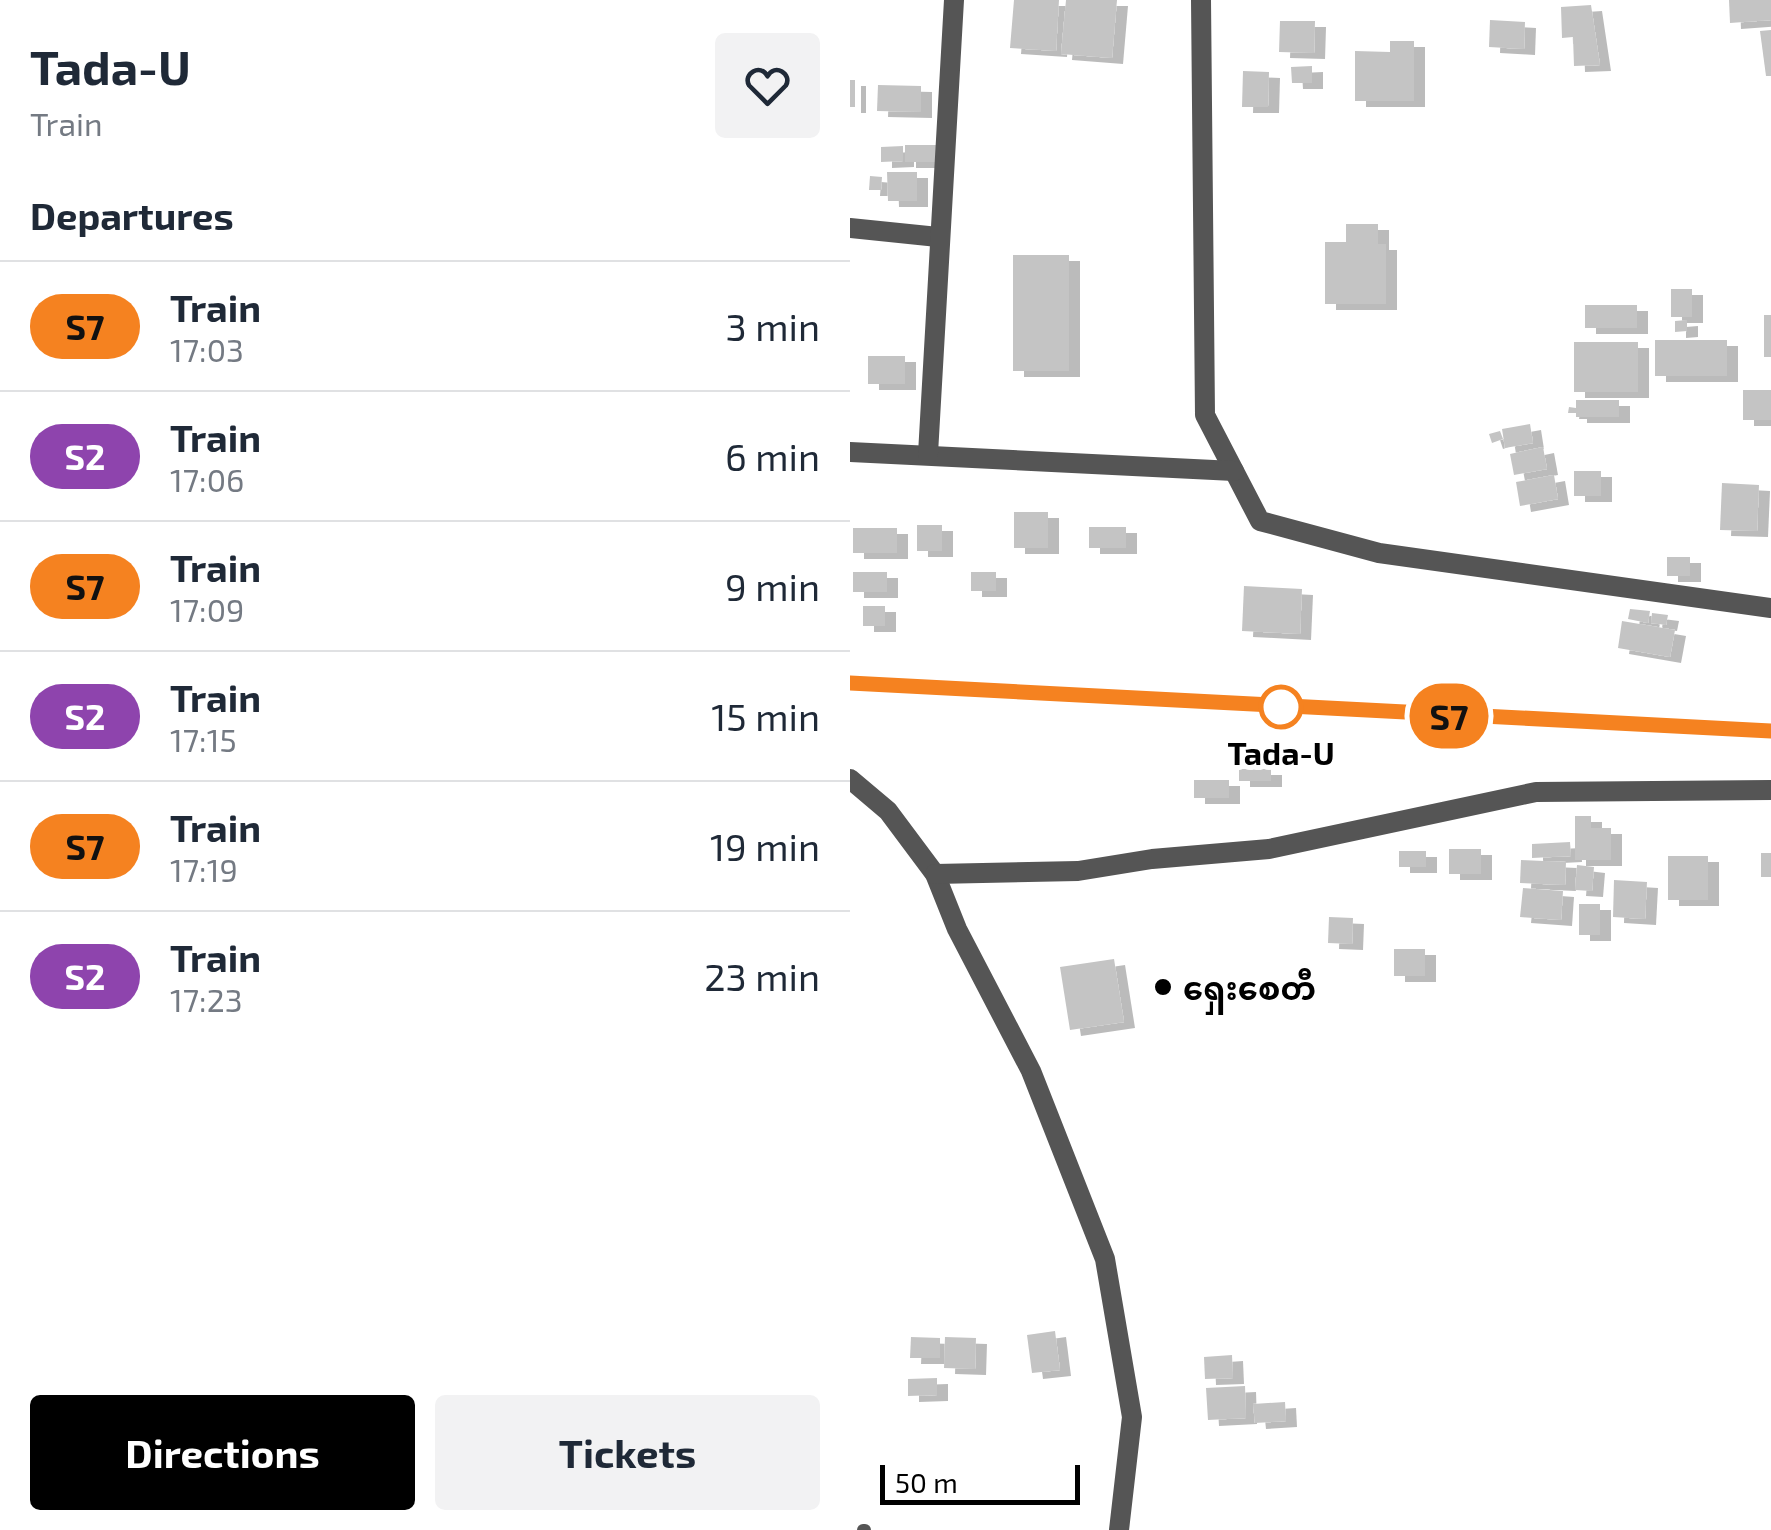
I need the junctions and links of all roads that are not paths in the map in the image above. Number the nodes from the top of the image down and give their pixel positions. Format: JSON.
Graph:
{"nodes":[{"id":1,"x":954,"y":0,"type":"edge"},
{"id":2,"x":1201,"y":0,"type":"edge"},
{"id":3,"x":850,"y":228,"type":"edge"},
{"id":4,"x":938,"y":237,"type":"junction"},
{"id":5,"x":850,"y":452,"type":"edge"},
{"id":6,"x":928,"y":454,"type":"junction"},
{"id":7,"x":1234,"y":471,"type":"junction"},
{"id":8,"x":1771,"y":608,"type":"edge"},
{"id":9,"x":850,"y":779,"type":"edge"},
{"id":10,"x":1771,"y":790,"type":"edge"},
{"id":11,"x":935,"y":874,"type":"junction"},
{"id":12,"x":1119,"y":1530,"type":"edge"}],
"edges":[{"from":1,"to":4,"type":"street"},
{"from":2,"to":7,"type":"street"},
{"from":3,"to":4,"type":"street"},
{"from":4,"to":6,"type":"street"},
{"from":5,"to":6,"type":"street"},
{"from":6,"to":7,"type":"street"},
{"from":7,"to":8,"type":"street"},
{"from":9,"to":11,"type":"street"},
{"from":10,"to":11,"type":"street"},
{"from":11,"to":12,"type":"street"}]}
